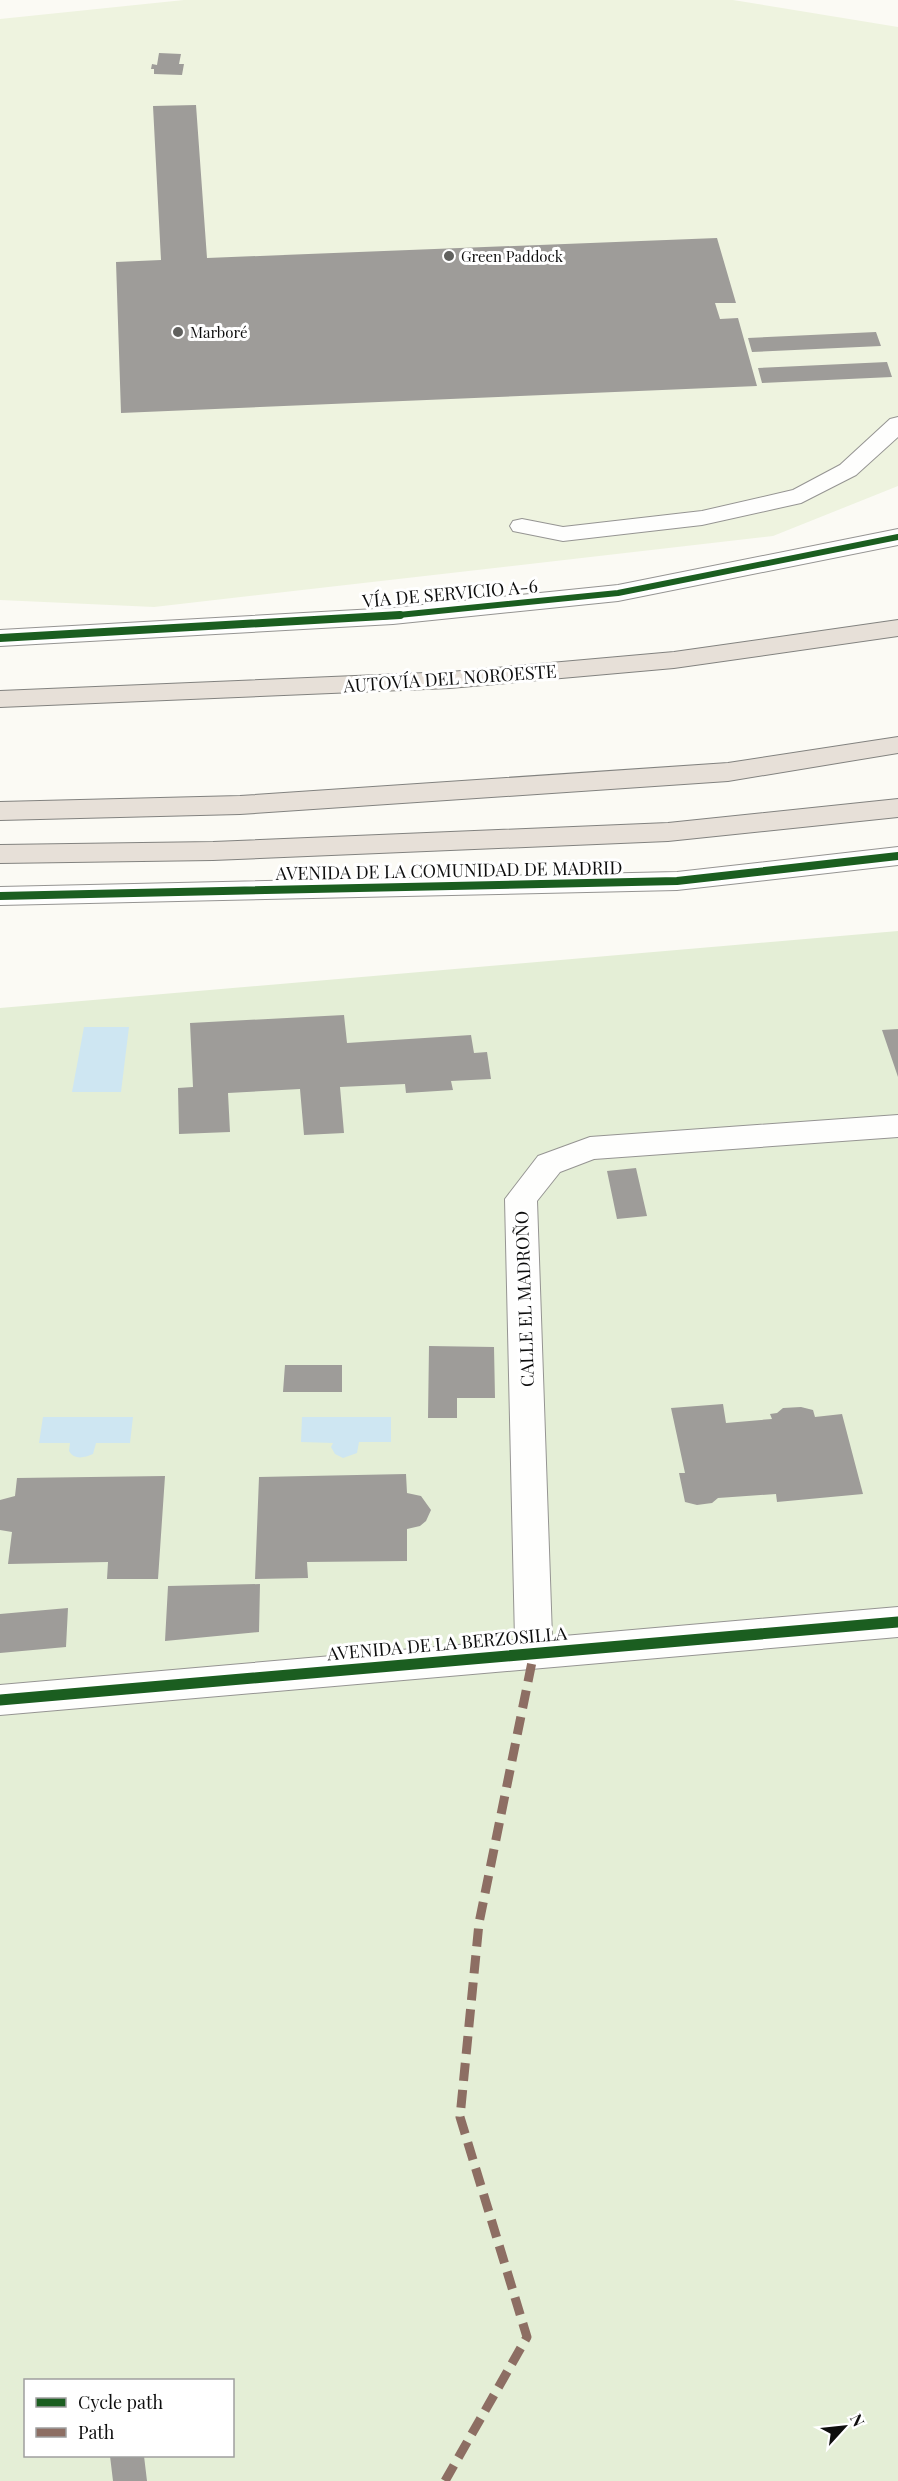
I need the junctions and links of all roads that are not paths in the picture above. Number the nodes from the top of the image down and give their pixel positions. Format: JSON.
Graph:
{"nodes":[{"id":1,"x":898,"y":407,"type":"edge"},
{"id":2,"x":898,"y":424,"type":"edge"},
{"id":3,"x":522,"y":526,"type":"dead end"},
{"id":4,"x":898,"y":537,"type":"edge"},
{"id":5,"x":898,"y":628,"type":"edge"},
{"id":6,"x":0,"y":631,"type":"edge"},
{"id":7,"x":39,"y":637,"type":"junction"},
{"id":8,"x":0,"y":638,"type":"edge"},
{"id":9,"x":0,"y":699,"type":"edge"},
{"id":10,"x":898,"y":745,"type":"edge"},
{"id":11,"x":898,"y":808,"type":"edge"},
{"id":12,"x":0,"y":811,"type":"edge"},
{"id":13,"x":0,"y":854,"type":"edge"},
{"id":14,"x":898,"y":856,"type":"edge"},
{"id":15,"x":0,"y":896,"type":"edge"},
{"id":16,"x":898,"y":1126,"type":"edge"},
{"id":17,"x":898,"y":1622,"type":"edge"},
{"id":18,"x":534,"y":1652,"type":"junction"},
{"id":19,"x":0,"y":1700,"type":"edge"}],
"edges":[{"from":1,"to":2,"type":"lane"},
{"from":2,"to":3,"type":"lane"},
{"from":4,"to":7,"type":"street","name":"VÍA DE SERVICIO A-6"},
{"from":5,"to":9,"type":"highway","name":"AUTOVÍA DEL NOROESTE"},
{"from":6,"to":7,"type":"street"},
{"from":7,"to":8,"type":"street","name":"VÍA DE SERVICIO A-6"},
{"from":10,"to":12,"type":"highway"},
{"from":11,"to":13,"type":"highway"},
{"from":14,"to":15,"type":"street","name":"AVENIDA DE LA COMUNIDAD DE MADRID"},
{"from":16,"to":18,"type":"street","name":"CALLE EL MADROÑO"},
{"from":17,"to":18,"type":"street","name":"AVENIDA DE LA BERZOSILLA"},
{"from":18,"to":19,"type":"street","name":"AVENIDA DE LA BERZOSILLA"}]}
